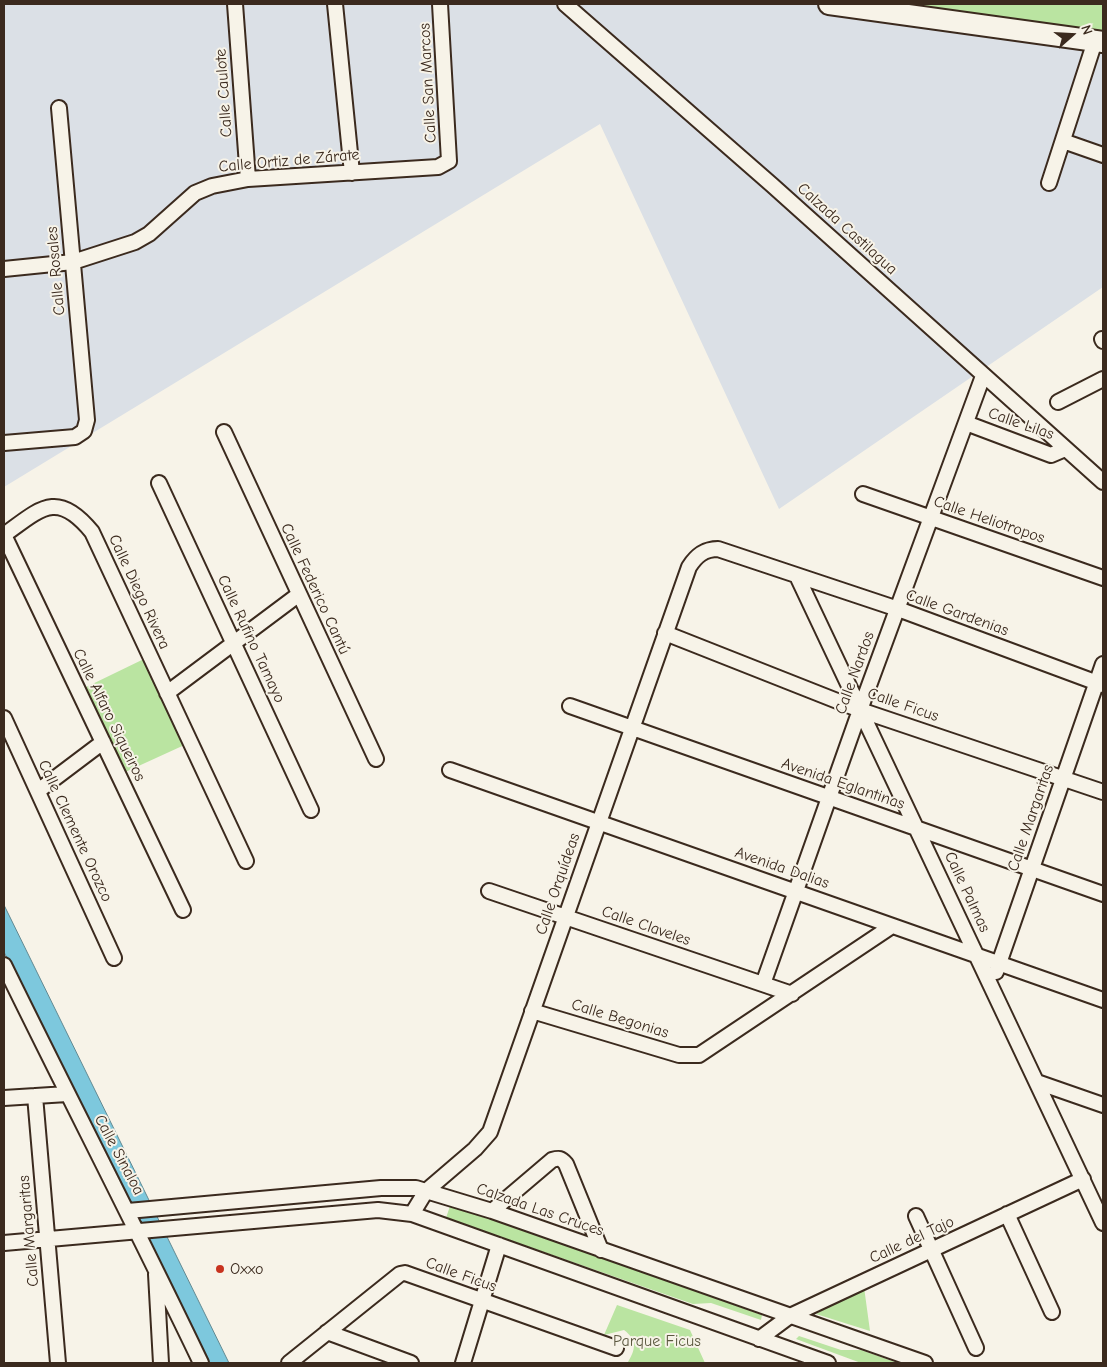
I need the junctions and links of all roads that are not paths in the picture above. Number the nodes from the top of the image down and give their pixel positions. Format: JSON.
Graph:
{"nodes":[{"id":1,"x":234,"y":4,"type":"edge"},
{"id":2,"x":336,"y":4,"type":"edge"},
{"id":3,"x":440,"y":4,"type":"edge"},
{"id":4,"x":829,"y":4,"type":"edge"},
{"id":5,"x":567,"y":5,"type":"edge"},
{"id":6,"x":1099,"y":42,"type":"edge"},
{"id":7,"x":59,"y":108,"type":"dead end"},
{"id":8,"x":1063,"y":141,"type":"junction"},
{"id":9,"x":1103,"y":155,"type":"edge"},
{"id":10,"x":449,"y":161,"type":"joint"},
{"id":11,"x":352,"y":173,"type":"junction"},
{"id":12,"x":248,"y":179,"type":"junction"},
{"id":13,"x":1049,"y":184,"type":"dead end"},
{"id":14,"x":73,"y":262,"type":"junction"},
{"id":15,"x":4,"y":269,"type":"edge"},
{"id":16,"x":983,"y":376,"type":"junction"},
{"id":17,"x":1103,"y":379,"type":"edge"},
{"id":18,"x":1058,"y":402,"type":"dead end"},
{"id":19,"x":966,"y":422,"type":"junction"},
{"id":20,"x":224,"y":432,"type":"dead end"},
{"id":21,"x":4,"y":443,"type":"edge"},
{"id":22,"x":1065,"y":449,"type":"junction"},
{"id":23,"x":1103,"y":482,"type":"edge"},
{"id":24,"x":159,"y":483,"type":"dead end"},
{"id":25,"x":863,"y":494,"type":"dead end"},
{"id":26,"x":932,"y":518,"type":"junction"},
{"id":27,"x":4,"y":535,"type":"edge"},
{"id":28,"x":710,"y":549,"type":"joint"},
{"id":29,"x":797,"y":576,"type":"junction"},
{"id":30,"x":1103,"y":578,"type":"edge"},
{"id":31,"x":298,"y":594,"type":"junction"},
{"id":32,"x":898,"y":610,"type":"junction"},
{"id":33,"x":665,"y":633,"type":"junction"},
{"id":34,"x":234,"y":642,"type":"junction"},
{"id":35,"x":1103,"y":664,"type":"edge"},
{"id":36,"x":1100,"y":684,"type":"edge"},
{"id":37,"x":167,"y":693,"type":"junction"},
{"id":38,"x":570,"y":706,"type":"dead end"},
{"id":39,"x":860,"y":710,"type":"junction"},
{"id":40,"x":4,"y":718,"type":"edge"},
{"id":41,"x":632,"y":728,"type":"junction"},
{"id":42,"x":103,"y":742,"type":"junction"},
{"id":43,"x":376,"y":759,"type":"dead end"},
{"id":44,"x":450,"y":770,"type":"dead end"},
{"id":45,"x":1063,"y":778,"type":"junction"},
{"id":46,"x":38,"y":791,"type":"junction"},
{"id":47,"x":1103,"y":792,"type":"edge"},
{"id":48,"x":829,"y":797,"type":"junction"},
{"id":49,"x":311,"y":810,"type":"dead end"},
{"id":50,"x":598,"y":822,"type":"junction"},
{"id":51,"x":918,"y":829,"type":"junction"},
{"id":52,"x":246,"y":861,"type":"dead end"},
{"id":53,"x":1032,"y":869,"type":"junction"},
{"id":54,"x":489,"y":891,"type":"dead end"},
{"id":55,"x":796,"y":892,"type":"junction"},
{"id":56,"x":1103,"y":894,"type":"edge"},
{"id":57,"x":183,"y":910,"type":"dead end"},
{"id":58,"x":565,"y":917,"type":"junction"},
{"id":59,"x":892,"y":926,"type":"junction"},
{"id":60,"x":978,"y":956,"type":"junction"},
{"id":61,"x":114,"y":958,"type":"dead end"},
{"id":62,"x":999,"y":963,"type":"junction"},
{"id":63,"x":4,"y":965,"type":"edge"},
{"id":64,"x":763,"y":984,"type":"junction"},
{"id":65,"x":991,"y":985,"type":"junction"},
{"id":66,"x":792,"y":994,"type":"junction"},
{"id":67,"x":1103,"y":1000,"type":"edge"},
{"id":68,"x":532,"y":1011,"type":"junction"},
{"id":69,"x":1037,"y":1082,"type":"junction"},
{"id":70,"x":67,"y":1094,"type":"junction"},
{"id":71,"x":35,"y":1096,"type":"junction"},
{"id":72,"x":4,"y":1098,"type":"edge"},
{"id":73,"x":1103,"y":1106,"type":"edge"},
{"id":74,"x":1083,"y":1179,"type":"junction"},
{"id":75,"x":426,"y":1191,"type":"junction"},
{"id":76,"x":1099,"y":1208,"type":"edge"},
{"id":77,"x":128,"y":1211,"type":"junction"},
{"id":78,"x":492,"y":1211,"type":"junction"},
{"id":79,"x":412,"y":1214,"type":"junction"},
{"id":80,"x":1007,"y":1214,"type":"junction"},
{"id":81,"x":916,"y":1216,"type":"dead end"},
{"id":82,"x":1103,"y":1223,"type":"edge"},
{"id":83,"x":138,"y":1232,"type":"junction"},
{"id":84,"x":47,"y":1239,"type":"junction"},
{"id":85,"x":4,"y":1243,"type":"edge"},
{"id":86,"x":499,"y":1245,"type":"junction"},
{"id":87,"x":601,"y":1250,"type":"junction"},
{"id":88,"x":931,"y":1250,"type":"junction"},
{"id":89,"x":156,"y":1271,"type":"junction"},
{"id":90,"x":482,"y":1302,"type":"junction"},
{"id":91,"x":1052,"y":1312,"type":"dead end"},
{"id":92,"x":790,"y":1316,"type":"junction"},
{"id":93,"x":327,"y":1332,"type":"junction"},
{"id":94,"x":759,"y":1339,"type":"junction"},
{"id":95,"x":616,"y":1348,"type":"dead end"},
{"id":96,"x":976,"y":1348,"type":"dead end"},
{"id":97,"x":384,"y":1358,"type":"edge"},
{"id":98,"x":58,"y":1363,"type":"edge"},
{"id":99,"x":161,"y":1363,"type":"edge"},
{"id":100,"x":201,"y":1363,"type":"edge"},
{"id":101,"x":292,"y":1363,"type":"edge"},
{"id":102,"x":411,"y":1363,"type":"edge"},
{"id":103,"x":463,"y":1363,"type":"edge"},
{"id":104,"x":828,"y":1363,"type":"edge"},
{"id":105,"x":924,"y":1363,"type":"edge"}],
"edges":[{"from":1,"to":12,"type":"street","name":"Calle Caulote"},
{"from":2,"to":11,"type":"street"},
{"from":3,"to":10,"type":"street","name":"Calle San Marcos"},
{"from":4,"to":6,"type":"highway"},
{"from":5,"to":16,"type":"street","name":"Calzada Castilagua"},
{"from":6,"to":8,"type":"street"},
{"from":7,"to":14,"type":"street","name":"Calle Rosales"},
{"from":8,"to":9,"type":"street"},
{"from":8,"to":13,"type":"street"},
{"from":10,"to":11,"type":"street","name":"Calle Ortiz de Zárate"},
{"from":11,"to":12,"type":"street","name":"Calle Ortiz de Zárate"},
{"from":12,"to":14,"type":"street","name":"Calle Ortiz de Zárate"},
{"from":14,"to":15,"type":"street","name":"Calle Ortiz de Zárate"},
{"from":14,"to":21,"type":"street","name":"Calle Rosales"},
{"from":16,"to":19,"type":"street","name":"Calle Nardos"},
{"from":16,"to":22,"type":"street","name":"Calzada Castilagua"},
{"from":17,"to":18,"type":"street"},
{"from":19,"to":22,"type":"street","name":"Calle Lilas"},
{"from":19,"to":26,"type":"street","name":"Calle Nardos"},
{"from":20,"to":31,"type":"street","name":"Calle Federico Cantú"},
{"from":22,"to":23,"type":"street","name":"Calzada Castilagua"},
{"from":24,"to":34,"type":"street","name":"Calle Rufino Tamayo"},
{"from":25,"to":26,"type":"street","name":"Calle Heliotropos"},
{"from":26,"to":30,"type":"street","name":"Calle Heliotropos"},
{"from":26,"to":32,"type":"street","name":"Calle Nardos"},
{"from":27,"to":37,"type":"street","name":"Calle Diego Rivera"},
{"from":27,"to":42,"type":"street","name":"Calle Alfaro Siqueiros"},
{"from":28,"to":29,"type":"street","name":"Calle Gardenias"},
{"from":28,"to":33,"type":"street","name":"Calle Orquídeas"},
{"from":29,"to":32,"type":"street","name":"Calle Gardenias"},
{"from":29,"to":39,"type":"street","name":"Calle Palmas"},
{"from":31,"to":34,"type":"street"},
{"from":31,"to":43,"type":"street","name":"Calle Federico Cantú"},
{"from":32,"to":36,"type":"street","name":"Calle Gardenias"},
{"from":32,"to":39,"type":"street","name":"Calle Nardos"},
{"from":33,"to":39,"type":"street","name":"Calle Ficus"},
{"from":33,"to":41,"type":"street","name":"Calle Orquídeas"},
{"from":34,"to":37,"type":"street"},
{"from":34,"to":49,"type":"street","name":"Calle Rufino Tamayo"},
{"from":35,"to":36,"type":"street","name":"Calle Margaritas"},
{"from":36,"to":45,"type":"street","name":"Calle Margaritas"},
{"from":37,"to":52,"type":"street","name":"Calle Diego Rivera"},
{"from":38,"to":41,"type":"street","name":"Avenida Eglantinas"},
{"from":39,"to":45,"type":"street","name":"Calle Ficus"},
{"from":39,"to":48,"type":"street","name":"Calle Nardos"},
{"from":39,"to":51,"type":"street","name":"Calle Palmas"},
{"from":40,"to":46,"type":"street","name":"Calle Clemente Orozco"},
{"from":41,"to":48,"type":"street","name":"Avenida Eglantinas"},
{"from":41,"to":50,"type":"street","name":"Calle Orquídeas"},
{"from":42,"to":46,"type":"street"},
{"from":42,"to":57,"type":"street","name":"Calle Alfaro Siqueiros"},
{"from":44,"to":50,"type":"street","name":"Avenida Dalias"},
{"from":45,"to":47,"type":"street","name":"Calle Ficus"},
{"from":45,"to":53,"type":"street","name":"Calle Margaritas"},
{"from":46,"to":61,"type":"street","name":"Calle Clemente Orozco"},
{"from":48,"to":51,"type":"street","name":"Avenida Eglantinas"},
{"from":48,"to":55,"type":"street","name":"Calle Nardos"},
{"from":50,"to":55,"type":"street","name":"Avenida Dalias"},
{"from":50,"to":58,"type":"street","name":"Calle Orquídeas"},
{"from":51,"to":53,"type":"street","name":"Avenida Eglantinas"},
{"from":51,"to":60,"type":"street","name":"Calle Palmas"},
{"from":53,"to":56,"type":"street","name":"Avenida Eglantinas"},
{"from":53,"to":62,"type":"street","name":"Calle Margaritas"},
{"from":54,"to":58,"type":"street","name":"Calle Claveles"},
{"from":55,"to":59,"type":"street","name":"Avenida Dalias"},
{"from":55,"to":64,"type":"street","name":"Calle Nardos"},
{"from":58,"to":64,"type":"street","name":"Calle Claveles"},
{"from":58,"to":68,"type":"street","name":"Calle Orquídeas"},
{"from":59,"to":60,"type":"street","name":"Avenida Dalias"},
{"from":59,"to":66,"type":"street"},
{"from":60,"to":62,"type":"street","name":"Avenida Dalias"},
{"from":60,"to":65,"type":"street","name":"Calle Palmas"},
{"from":62,"to":65,"type":"street","name":"Calle Margaritas"},
{"from":62,"to":67,"type":"street","name":"Avenida Dalias"},
{"from":63,"to":70,"type":"street","name":"Calle Sinaloa"},
{"from":64,"to":66,"type":"street","name":"Calle Claveles"},
{"from":65,"to":69,"type":"street","name":"Calle Palmas"},
{"from":66,"to":68,"type":"street","name":"Calle Begonias"},
{"from":68,"to":75,"type":"street","name":"Calle Orquídeas"},
{"from":69,"to":73,"type":"street"},
{"from":69,"to":74,"type":"street","name":"Calle Palmas"},
{"from":70,"to":71,"type":"street"},
{"from":70,"to":77,"type":"street","name":"Calle Sinaloa"},
{"from":71,"to":72,"type":"street"},
{"from":71,"to":84,"type":"street","name":"Calle Margaritas"},
{"from":74,"to":76,"type":"street","name":"Calle Palmas"},
{"from":74,"to":80,"type":"street","name":"Calle del Tajo"},
{"from":75,"to":77,"type":"street","name":"Calzada Las Cruces"},
{"from":75,"to":78,"type":"street","name":"Calzada Las Cruces"},
{"from":75,"to":79,"type":"street","name":"Calle Orquídeas"},
{"from":76,"to":82,"type":"street","name":"Calle Palmas"},
{"from":77,"to":83,"type":"street","name":"Calle Sinaloa"},
{"from":78,"to":87,"type":"street","name":"Calzada Las Cruces"},
{"from":78,"to":87,"type":"street"},
{"from":79,"to":83,"type":"street"},
{"from":79,"to":86,"type":"street"},
{"from":80,"to":88,"type":"street","name":"Calle del Tajo"},
{"from":80,"to":91,"type":"street"},
{"from":81,"to":88,"type":"street"},
{"from":83,"to":84,"type":"street"},
{"from":83,"to":89,"type":"street","name":"Calle Sinaloa"},
{"from":84,"to":85,"type":"street"},
{"from":84,"to":98,"type":"street","name":"Calle Margaritas"},
{"from":86,"to":90,"type":"street"},
{"from":86,"to":94,"type":"street"},
{"from":87,"to":92,"type":"street","name":"Calzada Las Cruces"},
{"from":88,"to":92,"type":"street","name":"Calle del Tajo"},
{"from":88,"to":96,"type":"street"},
{"from":89,"to":99,"type":"street"},
{"from":89,"to":100,"type":"street","name":"Calle Sinaloa"},
{"from":90,"to":93,"type":"street","name":"Calle Ficus"},
{"from":90,"to":95,"type":"street","name":"Calle Ficus"},
{"from":90,"to":103,"type":"street"},
{"from":92,"to":94,"type":"street","name":"Calle del Tajo"},
{"from":92,"to":105,"type":"street","name":"Calzada Las Cruces"},
{"from":93,"to":97,"type":"street"},
{"from":93,"to":101,"type":"street","name":"Calle Ficus"},
{"from":94,"to":104,"type":"street"},
{"from":97,"to":102,"type":"street"}]}
